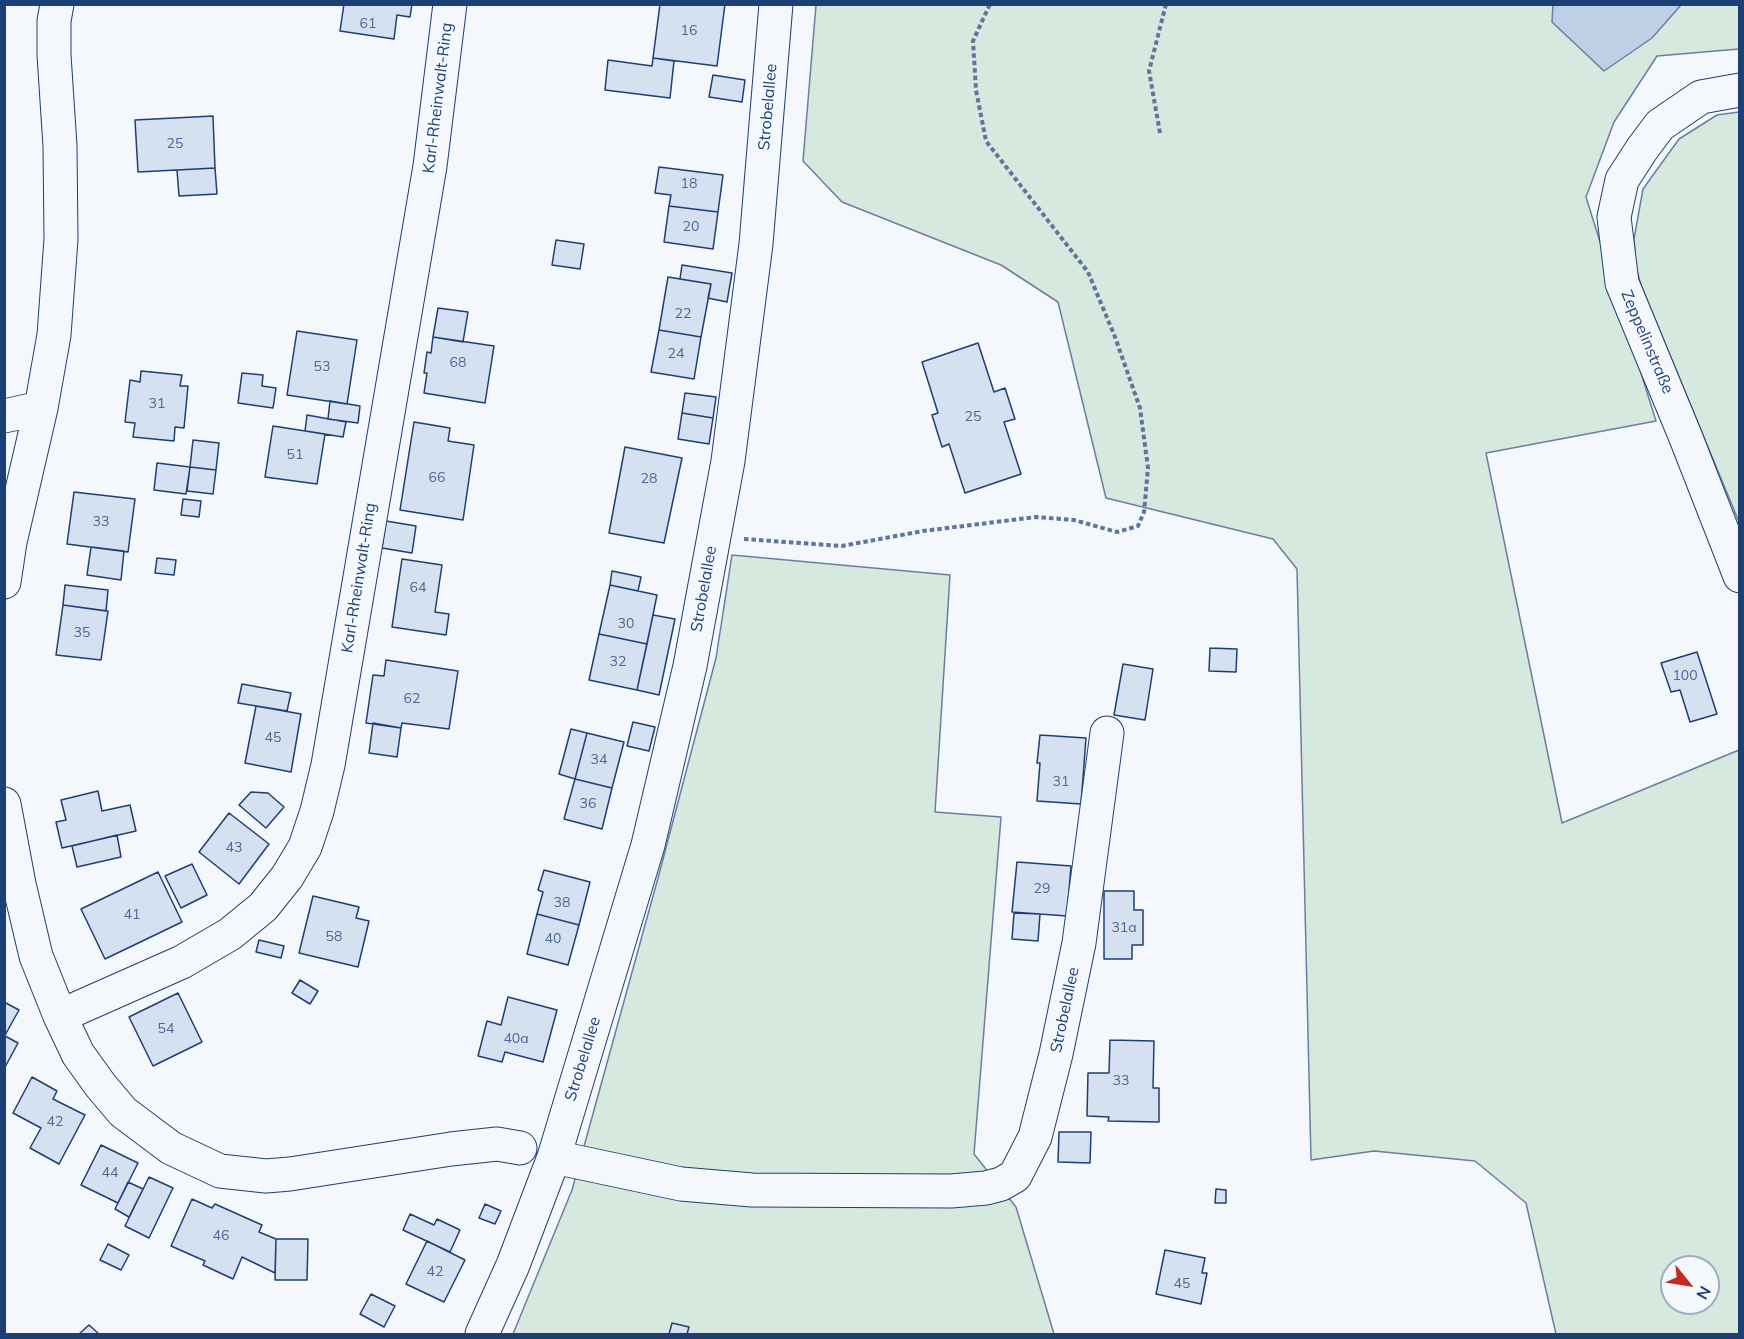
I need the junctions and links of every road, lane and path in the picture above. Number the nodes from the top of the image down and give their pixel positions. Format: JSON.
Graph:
{"nodes":[{"id":1,"x":57,"y":4,"type":"edge"},
{"id":2,"x":450,"y":4,"type":"edge"},
{"id":3,"x":776,"y":4,"type":"edge"},
{"id":4,"x":990,"y":4,"type":"edge"},
{"id":5,"x":1166,"y":4,"type":"edge"},
{"id":6,"x":1740,"y":90,"type":"edge"},
{"id":7,"x":1160,"y":133,"type":"dead end"},
{"id":8,"x":41,"y":408,"type":"junction"},
{"id":9,"x":4,"y":416,"type":"edge"},
{"id":10,"x":714,"y":537,"type":"junction"},
{"id":11,"x":1740,"y":576,"type":"edge"},
{"id":12,"x":4,"y":582,"type":"edge"},
{"id":13,"x":1107,"y":733,"type":"dead end"},
{"id":14,"x":5,"y":811,"type":"edge"},
{"id":15,"x":60,"y":1016,"type":"junction"},
{"id":16,"x":520,"y":1148,"type":"dead end"},
{"id":17,"x":554,"y":1157,"type":"junction"},
{"id":18,"x":482,"y":1335,"type":"edge"}],
"edges":[{"from":1,"to":8,"type":"street"},
{"from":2,"to":15,"type":"street","name":"Karl-Rheinwalt-Ring"},
{"from":3,"to":10,"type":"street","name":"Strobelallee"},
{"from":4,"to":10,"type":"path"},
{"from":5,"to":7,"type":"path"},
{"from":6,"to":11,"type":"street","name":"Zeppelinstraße"},
{"from":8,"to":9,"type":"street"},
{"from":8,"to":12,"type":"street"},
{"from":10,"to":17,"type":"street","name":"Strobelallee"},
{"from":13,"to":17,"type":"street","name":"Strobelallee"},
{"from":14,"to":15,"type":"street"},
{"from":15,"to":16,"type":"street"},
{"from":17,"to":18,"type":"street","name":"Strobelallee"}]}
